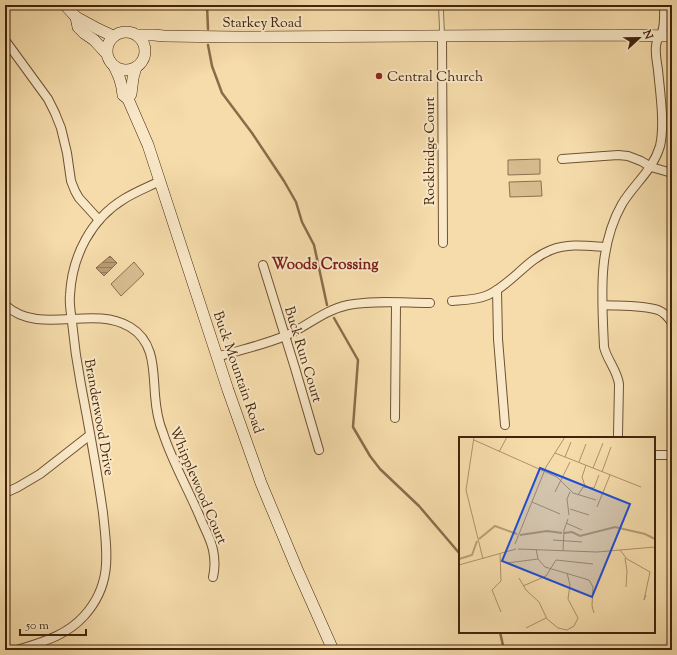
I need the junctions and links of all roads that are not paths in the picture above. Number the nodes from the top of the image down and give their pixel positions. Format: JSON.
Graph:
{"nodes":[{"id":1,"x":65,"y":5,"type":"edge"},
{"id":2,"x":441,"y":5,"type":"edge"},
{"id":3,"x":664,"y":5,"type":"edge"},
{"id":4,"x":76,"y":17,"type":"junction"},
{"id":5,"x":113,"y":36,"type":"junction"},
{"id":6,"x":138,"y":36,"type":"junction"},
{"id":7,"x":164,"y":36,"type":"junction"},
{"id":8,"x":442,"y":36,"type":"junction"},
{"id":9,"x":660,"y":36,"type":"junction"},
{"id":10,"x":672,"y":36,"type":"edge"},
{"id":11,"x":5,"y":40,"type":"edge"},
{"id":12,"x":106,"y":53,"type":"junction"},
{"id":13,"x":145,"y":53,"type":"junction"},
{"id":14,"x":114,"y":66,"type":"junction"},
{"id":15,"x":136,"y":67,"type":"junction"},
{"id":16,"x":128,"y":99,"type":"junction"},
{"id":17,"x":562,"y":158,"type":"dead end"},
{"id":18,"x":651,"y":167,"type":"junction"},
{"id":19,"x":672,"y":173,"type":"edge"},
{"id":20,"x":160,"y":182,"type":"junction"},
{"id":21,"x":99,"y":220,"type":"junction"},
{"id":22,"x":443,"y":243,"type":"dead end"},
{"id":23,"x":606,"y":247,"type":"junction"},
{"id":24,"x":263,"y":266,"type":"dead end"},
{"id":25,"x":497,"y":290,"type":"junction"},
{"id":26,"x":452,"y":301,"type":"dead end"},
{"id":27,"x":396,"y":302,"type":"junction"},
{"id":28,"x":430,"y":303,"type":"dead end"},
{"id":29,"x":5,"y":305,"type":"edge"},
{"id":30,"x":603,"y":305,"type":"junction"},
{"id":31,"x":72,"y":320,"type":"junction"},
{"id":32,"x":672,"y":323,"type":"edge"},
{"id":33,"x":285,"y":336,"type":"junction"},
{"id":34,"x":217,"y":357,"type":"junction"},
{"id":35,"x":395,"y":418,"type":"dead end"},
{"id":36,"x":505,"y":425,"type":"dead end"},
{"id":37,"x":90,"y":435,"type":"junction"},
{"id":38,"x":618,"y":435,"type":"dead end"},
{"id":39,"x":319,"y":450,"type":"dead end"},
{"id":40,"x":655,"y":455,"type":"edge"},
{"id":41,"x":672,"y":455,"type":"edge"},
{"id":42,"x":5,"y":493,"type":"edge"},
{"id":43,"x":213,"y":577,"type":"dead end"},
{"id":44,"x":17,"y":650,"type":"edge"},
{"id":45,"x":333,"y":650,"type":"edge"}],
"edges":[{"from":1,"to":4,"type":"main road"},
{"from":2,"to":8,"type":"lane"},
{"from":3,"to":9,"type":"street"},
{"from":4,"to":5,"type":"main road"},
{"from":4,"to":12,"type":"main road"},
{"from":5,"to":6,"type":"main road"},
{"from":5,"to":12,"type":"main road"},
{"from":6,"to":7,"type":"main road","name":"Starkey Road"},
{"from":6,"to":13,"type":"main road"},
{"from":7,"to":8,"type":"main road","name":"Starkey Road"},
{"from":7,"to":13,"type":"main road"},
{"from":8,"to":9,"type":"main road","name":"Starkey Road"},
{"from":8,"to":22,"type":"street","name":"Rockbridge Court"},
{"from":9,"to":10,"type":"main road","name":"Starkey Road"},
{"from":9,"to":18,"type":"street"},
{"from":11,"to":21,"type":"street"},
{"from":12,"to":14,"type":"main road"},
{"from":13,"to":15,"type":"main road"},
{"from":14,"to":15,"type":"main road"},
{"from":14,"to":16,"type":"main road","name":"Buck Mountain Road"},
{"from":15,"to":16,"type":"main road"},
{"from":16,"to":20,"type":"main road","name":"Buck Mountain Road"},
{"from":17,"to":18,"type":"street"},
{"from":18,"to":19,"type":"street"},
{"from":18,"to":23,"type":"street"},
{"from":20,"to":21,"type":"street","name":"Branderwood Drive"},
{"from":20,"to":34,"type":"main road","name":"Buck Mountain Road"},
{"from":21,"to":31,"type":"street","name":"Branderwood Drive"},
{"from":23,"to":25,"type":"street"},
{"from":23,"to":30,"type":"street"},
{"from":24,"to":33,"type":"street","name":"Buck Run Court"},
{"from":25,"to":26,"type":"street"},
{"from":25,"to":36,"type":"street"},
{"from":27,"to":28,"type":"street"},
{"from":27,"to":33,"type":"street"},
{"from":27,"to":35,"type":"street"},
{"from":29,"to":31,"type":"street","name":"Whipplewood Court"},
{"from":30,"to":32,"type":"street"},
{"from":30,"to":38,"type":"street"},
{"from":31,"to":37,"type":"street","name":"Branderwood Drive"},
{"from":31,"to":43,"type":"street","name":"Whipplewood Court"},
{"from":33,"to":34,"type":"street"},
{"from":33,"to":39,"type":"street","name":"Buck Run Court"},
{"from":34,"to":45,"type":"main road","name":"Buck Mountain Road"},
{"from":37,"to":42,"type":"street"},
{"from":37,"to":44,"type":"street","name":"Branderwood Drive"},
{"from":40,"to":41,"type":"street"}]}
